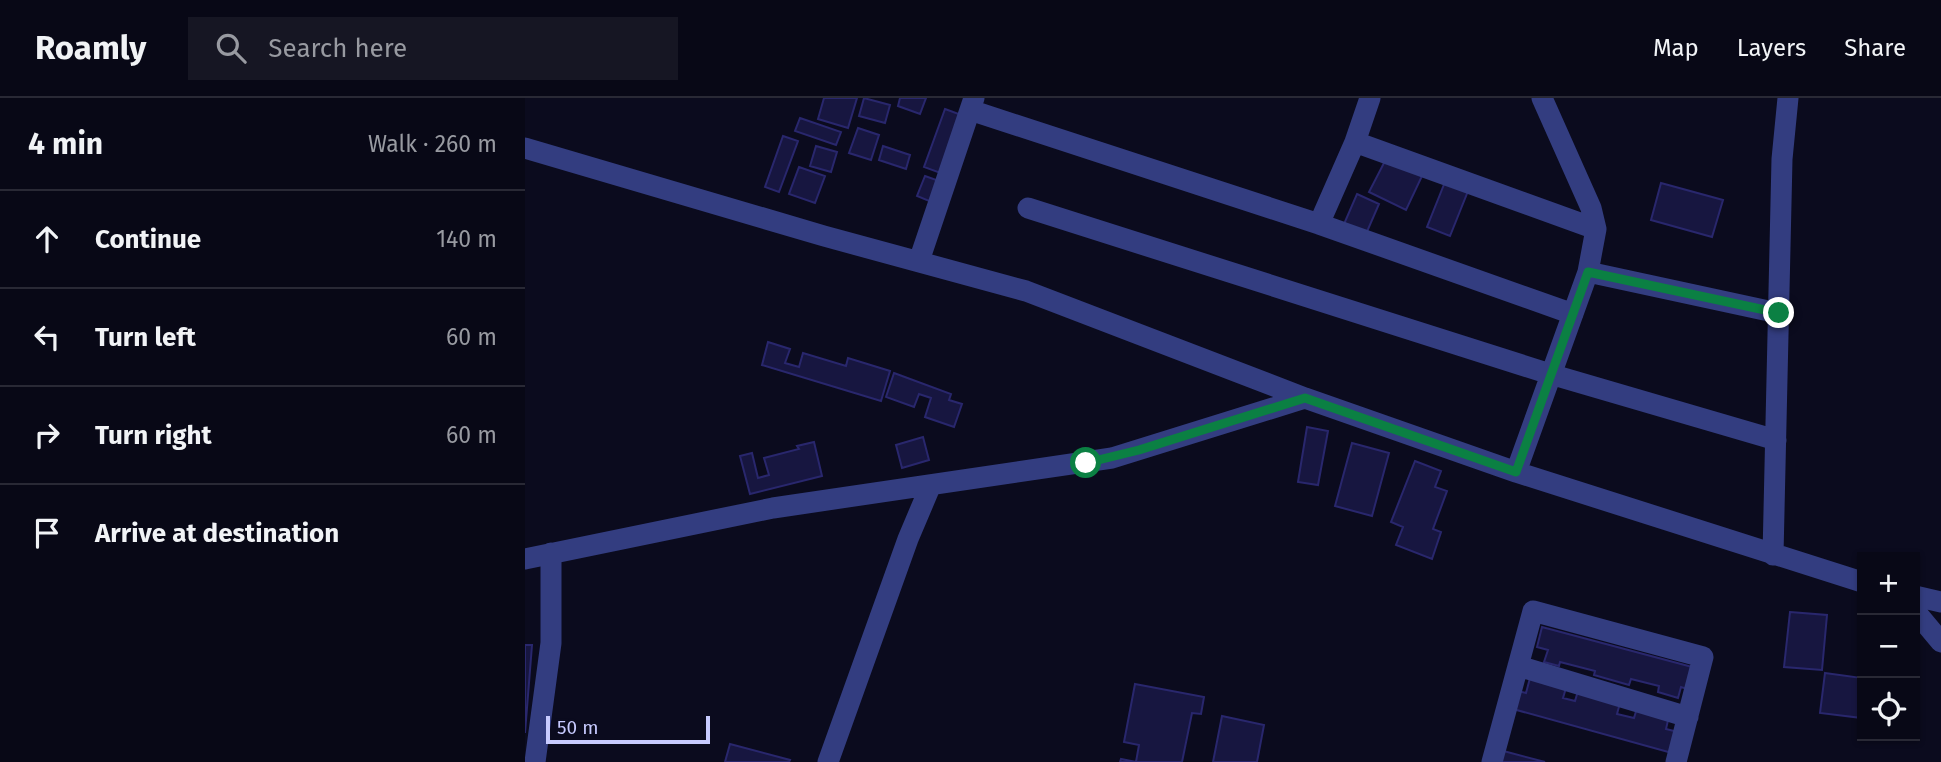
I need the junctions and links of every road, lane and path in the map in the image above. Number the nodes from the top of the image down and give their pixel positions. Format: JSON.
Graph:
{"nodes":[{"id":1,"x":1370,"y":98,"type":"edge"},
{"id":2,"x":1542,"y":98,"type":"edge"},
{"id":3,"x":1788,"y":98,"type":"edge"},
{"id":4,"x":972,"y":104,"type":"edge"},
{"id":5,"x":1355,"y":142,"type":"junction"},
{"id":6,"x":525,"y":148,"type":"edge"},
{"id":7,"x":1028,"y":208,"type":"dead end"},
{"id":8,"x":1319,"y":224,"type":"junction"},
{"id":9,"x":1596,"y":229,"type":"junction"},
{"id":10,"x":919,"y":261,"type":"junction"},
{"id":11,"x":1588,"y":272,"type":"junction"},
{"id":12,"x":1779,"y":313,"type":"junction"},
{"id":13,"x":1573,"y":314,"type":"junction"},
{"id":14,"x":1550,"y":374,"type":"junction"},
{"id":15,"x":1305,"y":398,"type":"junction"},
{"id":16,"x":1776,"y":440,"type":"junction"},
{"id":17,"x":1516,"y":472,"type":"junction"},
{"id":18,"x":930,"y":487,"type":"junction"},
{"id":19,"x":551,"y":553,"type":"junction"},
{"id":20,"x":1773,"y":555,"type":"junction"},
{"id":21,"x":525,"y":559,"type":"edge"},
{"id":22,"x":1857,"y":580,"type":"edge"},
{"id":23,"x":1920,"y":597,"type":"edge"},
{"id":24,"x":1941,"y":602,"type":"edge"},
{"id":25,"x":1918,"y":615,"type":"edge"},
{"id":26,"x":1941,"y":642,"type":"edge"},
{"id":27,"x":1518,"y":666,"type":"junction"},
{"id":28,"x":1688,"y":717,"type":"junction"},
{"id":29,"x":535,"y":762,"type":"edge"},
{"id":30,"x":828,"y":762,"type":"edge"},
{"id":31,"x":1492,"y":762,"type":"edge"},
{"id":32,"x":1676,"y":762,"type":"edge"}],
"edges":[{"from":1,"to":5,"type":"street"},
{"from":2,"to":9,"type":"street"},
{"from":3,"to":12,"type":"street"},
{"from":4,"to":8,"type":"street"},
{"from":4,"to":10,"type":"street"},
{"from":5,"to":8,"type":"street"},
{"from":5,"to":9,"type":"street"},
{"from":6,"to":10,"type":"street"},
{"from":7,"to":14,"type":"street"},
{"from":8,"to":13,"type":"street"},
{"from":9,"to":11,"type":"street"},
{"from":10,"to":15,"type":"street"},
{"from":11,"to":12,"type":"street"},
{"from":11,"to":13,"type":"street"},
{"from":12,"to":16,"type":"street"},
{"from":13,"to":14,"type":"street"},
{"from":14,"to":16,"type":"street"},
{"from":14,"to":17,"type":"street"},
{"from":15,"to":17,"type":"street"},
{"from":15,"to":18,"type":"street"},
{"from":16,"to":20,"type":"street"},
{"from":17,"to":20,"type":"street"},
{"from":18,"to":19,"type":"street"},
{"from":18,"to":30,"type":"street"},
{"from":19,"to":21,"type":"street"},
{"from":19,"to":29,"type":"street"},
{"from":20,"to":22,"type":"street"},
{"from":23,"to":24,"type":"street"},
{"from":25,"to":26,"type":"street"},
{"from":27,"to":28,"type":"street"},
{"from":27,"to":28,"type":"street"},
{"from":27,"to":31,"type":"street"},
{"from":28,"to":32,"type":"street"}]}
